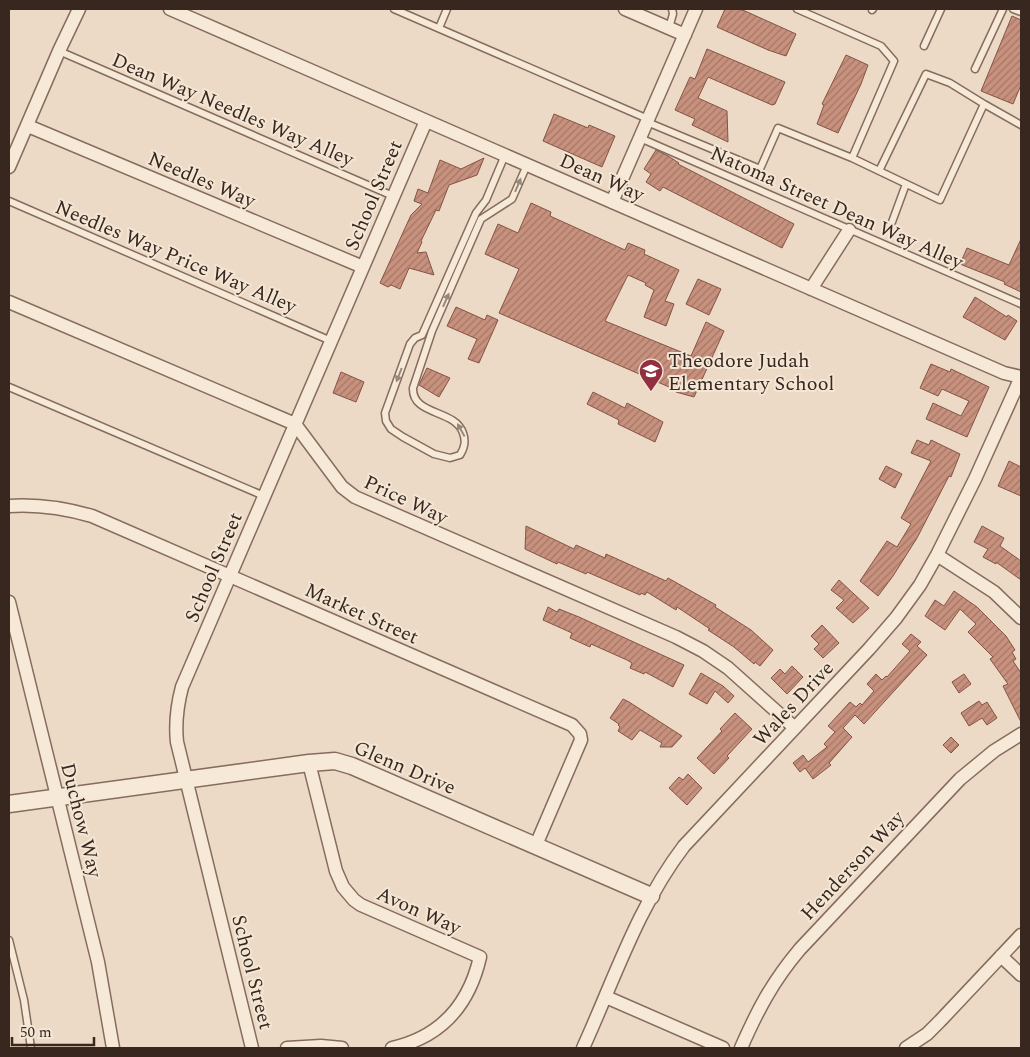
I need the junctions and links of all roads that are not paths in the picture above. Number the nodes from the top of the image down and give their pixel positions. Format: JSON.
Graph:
{"nodes":[{"id":1,"x":79,"y":9,"type":"edge"},
{"id":2,"x":170,"y":9,"type":"edge"},
{"id":3,"x":394,"y":9,"type":"edge"},
{"id":4,"x":447,"y":9,"type":"edge"},
{"id":5,"x":625,"y":9,"type":"edge"},
{"id":6,"x":672,"y":9,"type":"edge"},
{"id":7,"x":696,"y":9,"type":"edge"},
{"id":8,"x":797,"y":9,"type":"edge"},
{"id":9,"x":941,"y":9,"type":"edge"},
{"id":10,"x":1003,"y":9,"type":"edge"},
{"id":11,"x":1013,"y":9,"type":"edge"},
{"id":12,"x":1021,"y":12,"type":"edge"},
{"id":13,"x":439,"y":28,"type":"junction"},
{"id":14,"x":668,"y":28,"type":"junction"},
{"id":15,"x":685,"y":35,"type":"junction"},
{"id":16,"x":924,"y":46,"type":"dead end"},
{"id":17,"x":59,"y":51,"type":"junction"},
{"id":18,"x":975,"y":69,"type":"dead end"},
{"id":19,"x":984,"y":104,"type":"junction"},
{"id":20,"x":647,"y":120,"type":"junction"},
{"id":21,"x":426,"y":121,"type":"junction"},
{"id":22,"x":1021,"y":125,"type":"edge"},
{"id":23,"x":28,"y":126,"type":"junction"},
{"id":24,"x":639,"y":138,"type":"junction"},
{"id":25,"x":505,"y":155,"type":"junction"},
{"id":26,"x":852,"y":158,"type":"junction"},
{"id":27,"x":527,"y":165,"type":"junction"},
{"id":28,"x":9,"y":167,"type":"edge"},
{"id":29,"x":879,"y":171,"type":"junction"},
{"id":30,"x":906,"y":184,"type":"junction"},
{"id":31,"x":394,"y":196,"type":"junction"},
{"id":32,"x":9,"y":201,"type":"edge"},
{"id":33,"x":612,"y":202,"type":"junction"},
{"id":34,"x":892,"y":222,"type":"dead end"},
{"id":35,"x":849,"y":230,"type":"junction"},
{"id":36,"x":363,"y":267,"type":"junction"},
{"id":37,"x":811,"y":289,"type":"junction"},
{"id":38,"x":9,"y":302,"type":"edge"},
{"id":39,"x":1021,"y":304,"type":"edge"},
{"id":40,"x":331,"y":341,"type":"junction"},
{"id":41,"x":1021,"y":377,"type":"edge"},
{"id":42,"x":9,"y":387,"type":"edge"},
{"id":43,"x":295,"y":424,"type":"junction"},
{"id":44,"x":264,"y":496,"type":"junction"},
{"id":45,"x":9,"y":506,"type":"edge"},
{"id":46,"x":937,"y":555,"type":"junction"},
{"id":47,"x":229,"y":576,"type":"junction"},
{"id":48,"x":9,"y":602,"type":"edge"},
{"id":49,"x":1021,"y":618,"type":"edge"},
{"id":50,"x":12,"y":627,"type":"edge"},
{"id":51,"x":795,"y":728,"type":"junction"},
{"id":52,"x":1021,"y":734,"type":"edge"},
{"id":53,"x":309,"y":763,"type":"junction"},
{"id":54,"x":186,"y":780,"type":"junction"},
{"id":55,"x":57,"y":797,"type":"junction"},
{"id":56,"x":9,"y":804,"type":"edge"},
{"id":57,"x":536,"y":845,"type":"junction"},
{"id":58,"x":650,"y":896,"type":"junction"},
{"id":59,"x":1021,"y":934,"type":"edge"},
{"id":60,"x":9,"y":940,"type":"edge"},
{"id":61,"x":1001,"y":956,"type":"junction"},
{"id":62,"x":12,"y":970,"type":"edge"},
{"id":63,"x":1021,"y":975,"type":"edge"},
{"id":64,"x":606,"y":997,"type":"junction"},
{"id":65,"x":31,"y":1048,"type":"edge"},
{"id":66,"x":113,"y":1048,"type":"edge"},
{"id":67,"x":252,"y":1048,"type":"edge"},
{"id":68,"x":287,"y":1048,"type":"edge"},
{"id":69,"x":342,"y":1048,"type":"edge"},
{"id":70,"x":392,"y":1048,"type":"edge"},
{"id":71,"x":583,"y":1048,"type":"edge"},
{"id":72,"x":723,"y":1048,"type":"edge"},
{"id":73,"x":741,"y":1048,"type":"edge"},
{"id":74,"x":906,"y":1048,"type":"edge"}],
"edges":[{"from":1,"to":17,"type":"street"},
{"from":2,"to":21,"type":"street","name":"Dean Way"},
{"from":3,"to":13,"type":"lane"},
{"from":4,"to":13,"type":"lane"},
{"from":5,"to":14,"type":"street"},
{"from":6,"to":14,"type":"lane"},
{"from":7,"to":15,"type":"street"},
{"from":8,"to":26,"type":"lane"},
{"from":9,"to":16,"type":"lane"},
{"from":10,"to":18,"type":"lane"},
{"from":11,"to":12,"type":"lane"},
{"from":13,"to":20,"type":"lane"},
{"from":14,"to":15,"type":"street"},
{"from":15,"to":20,"type":"street"},
{"from":17,"to":23,"type":"street"},
{"from":17,"to":31,"type":"lane","name":"Dean Way Needles Way Alley"},
{"from":19,"to":22,"type":"lane"},
{"from":19,"to":29,"type":"lane"},
{"from":19,"to":30,"type":"lane"},
{"from":20,"to":24,"type":"street"},
{"from":20,"to":26,"type":"lane"},
{"from":21,"to":25,"type":"street","name":"Dean Way"},
{"from":21,"to":31,"type":"street","name":"School Street"},
{"from":23,"to":28,"type":"street"},
{"from":23,"to":36,"type":"street","name":"Needles Way"},
{"from":24,"to":33,"type":"street"},
{"from":24,"to":35,"type":"lane","name":"Natoma Street Dean Way Alley"},
{"from":25,"to":27,"type":"street","name":"Dean Way"},
{"from":25,"to":27,"type":"lane","one_way":true},
{"from":26,"to":29,"type":"lane"},
{"from":27,"to":33,"type":"street","name":"Dean Way"},
{"from":29,"to":30,"type":"lane"},
{"from":30,"to":34,"type":"lane"},
{"from":31,"to":36,"type":"street","name":"School Street"},
{"from":32,"to":40,"type":"lane","name":"Needles Way Price Way Alley"},
{"from":33,"to":37,"type":"street","name":"Dean Way"},
{"from":35,"to":37,"type":"street"},
{"from":35,"to":39,"type":"lane","name":"Natoma Street Dean Way Alley"},
{"from":36,"to":40,"type":"street","name":"School Street"},
{"from":37,"to":41,"type":"street","name":"Dean Way"},
{"from":38,"to":43,"type":"street","name":"Price Way"},
{"from":40,"to":43,"type":"street","name":"School Street"},
{"from":41,"to":46,"type":"street","name":"Wales Drive"},
{"from":42,"to":44,"type":"lane"},
{"from":43,"to":44,"type":"street","name":"School Street"},
{"from":43,"to":51,"type":"street","name":"Price Way"},
{"from":44,"to":47,"type":"street","name":"School Street"},
{"from":45,"to":47,"type":"street","name":"Market Street"},
{"from":46,"to":49,"type":"street"},
{"from":46,"to":51,"type":"street","name":"Wales Drive"},
{"from":47,"to":54,"type":"street","name":"School Street"},
{"from":47,"to":57,"type":"street","name":"Market Street"},
{"from":48,"to":50,"type":"street","name":"Duchow Way"},
{"from":50,"to":55,"type":"street","name":"Duchow Way"},
{"from":51,"to":58,"type":"street","name":"Wales Drive"},
{"from":52,"to":73,"type":"street","name":"Henderson Way"},
{"from":53,"to":54,"type":"street","name":"Glenn Drive"},
{"from":53,"to":57,"type":"street","name":"Glenn Drive"},
{"from":53,"to":70,"type":"street","name":"Avon Way"},
{"from":54,"to":55,"type":"street","name":"Glenn Drive"},
{"from":54,"to":67,"type":"street","name":"School Street"},
{"from":55,"to":56,"type":"street","name":"Glenn Drive"},
{"from":55,"to":66,"type":"street","name":"Duchow Way"},
{"from":57,"to":58,"type":"street","name":"Glenn Drive"},
{"from":58,"to":64,"type":"street","name":"Wales Drive"},
{"from":59,"to":61,"type":"street"},
{"from":60,"to":62,"type":"lane"},
{"from":61,"to":63,"type":"street"},
{"from":61,"to":74,"type":"street"},
{"from":62,"to":65,"type":"lane"},
{"from":64,"to":71,"type":"street","name":"Wales Drive"},
{"from":64,"to":72,"type":"street"},
{"from":68,"to":69,"type":"street"}]}
